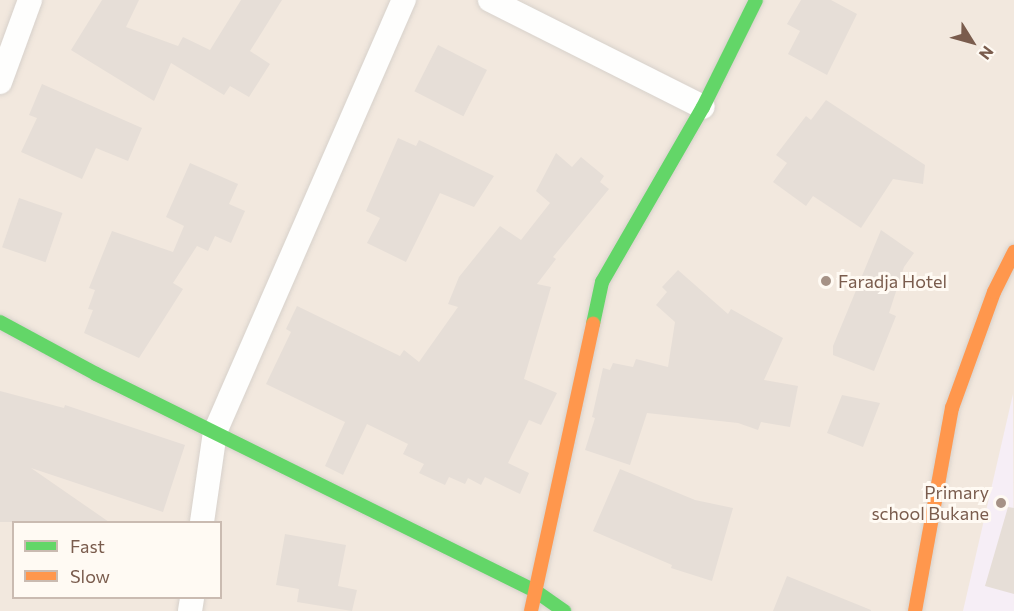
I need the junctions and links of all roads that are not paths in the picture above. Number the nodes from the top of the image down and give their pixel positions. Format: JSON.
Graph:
{"nodes":[{"id":1,"x":30,"y":0,"type":"edge"},
{"id":2,"x":404,"y":0,"type":"edge"},
{"id":3,"x":490,"y":0,"type":"edge"},
{"id":4,"x":756,"y":0,"type":"edge"},
{"id":5,"x":0,"y":82,"type":"edge"},
{"id":6,"x":704,"y":107,"type":"junction"},
{"id":7,"x":1014,"y":252,"type":"edge"},
{"id":8,"x":0,"y":322,"type":"edge"},
{"id":9,"x":215,"y":432,"type":"junction"},
{"id":10,"x":202,"y":521,"type":"edge"},
{"id":11,"x":534,"y":590,"type":"junction"},
{"id":12,"x":531,"y":611,"type":"edge"},
{"id":13,"x":564,"y":611,"type":"edge"},
{"id":14,"x":915,"y":611,"type":"edge"}],
"edges":[{"from":1,"to":5,"type":"street"},
{"from":2,"to":9,"type":"street"},
{"from":3,"to":6,"type":"street"},
{"from":4,"to":6,"type":"main road"},
{"from":6,"to":11,"type":"main road"},
{"from":7,"to":14,"type":"main road"},
{"from":8,"to":9,"type":"main road"},
{"from":9,"to":10,"type":"street"},
{"from":9,"to":11,"type":"main road"},
{"from":11,"to":12,"type":"main road"},
{"from":11,"to":13,"type":"main road"}]}
